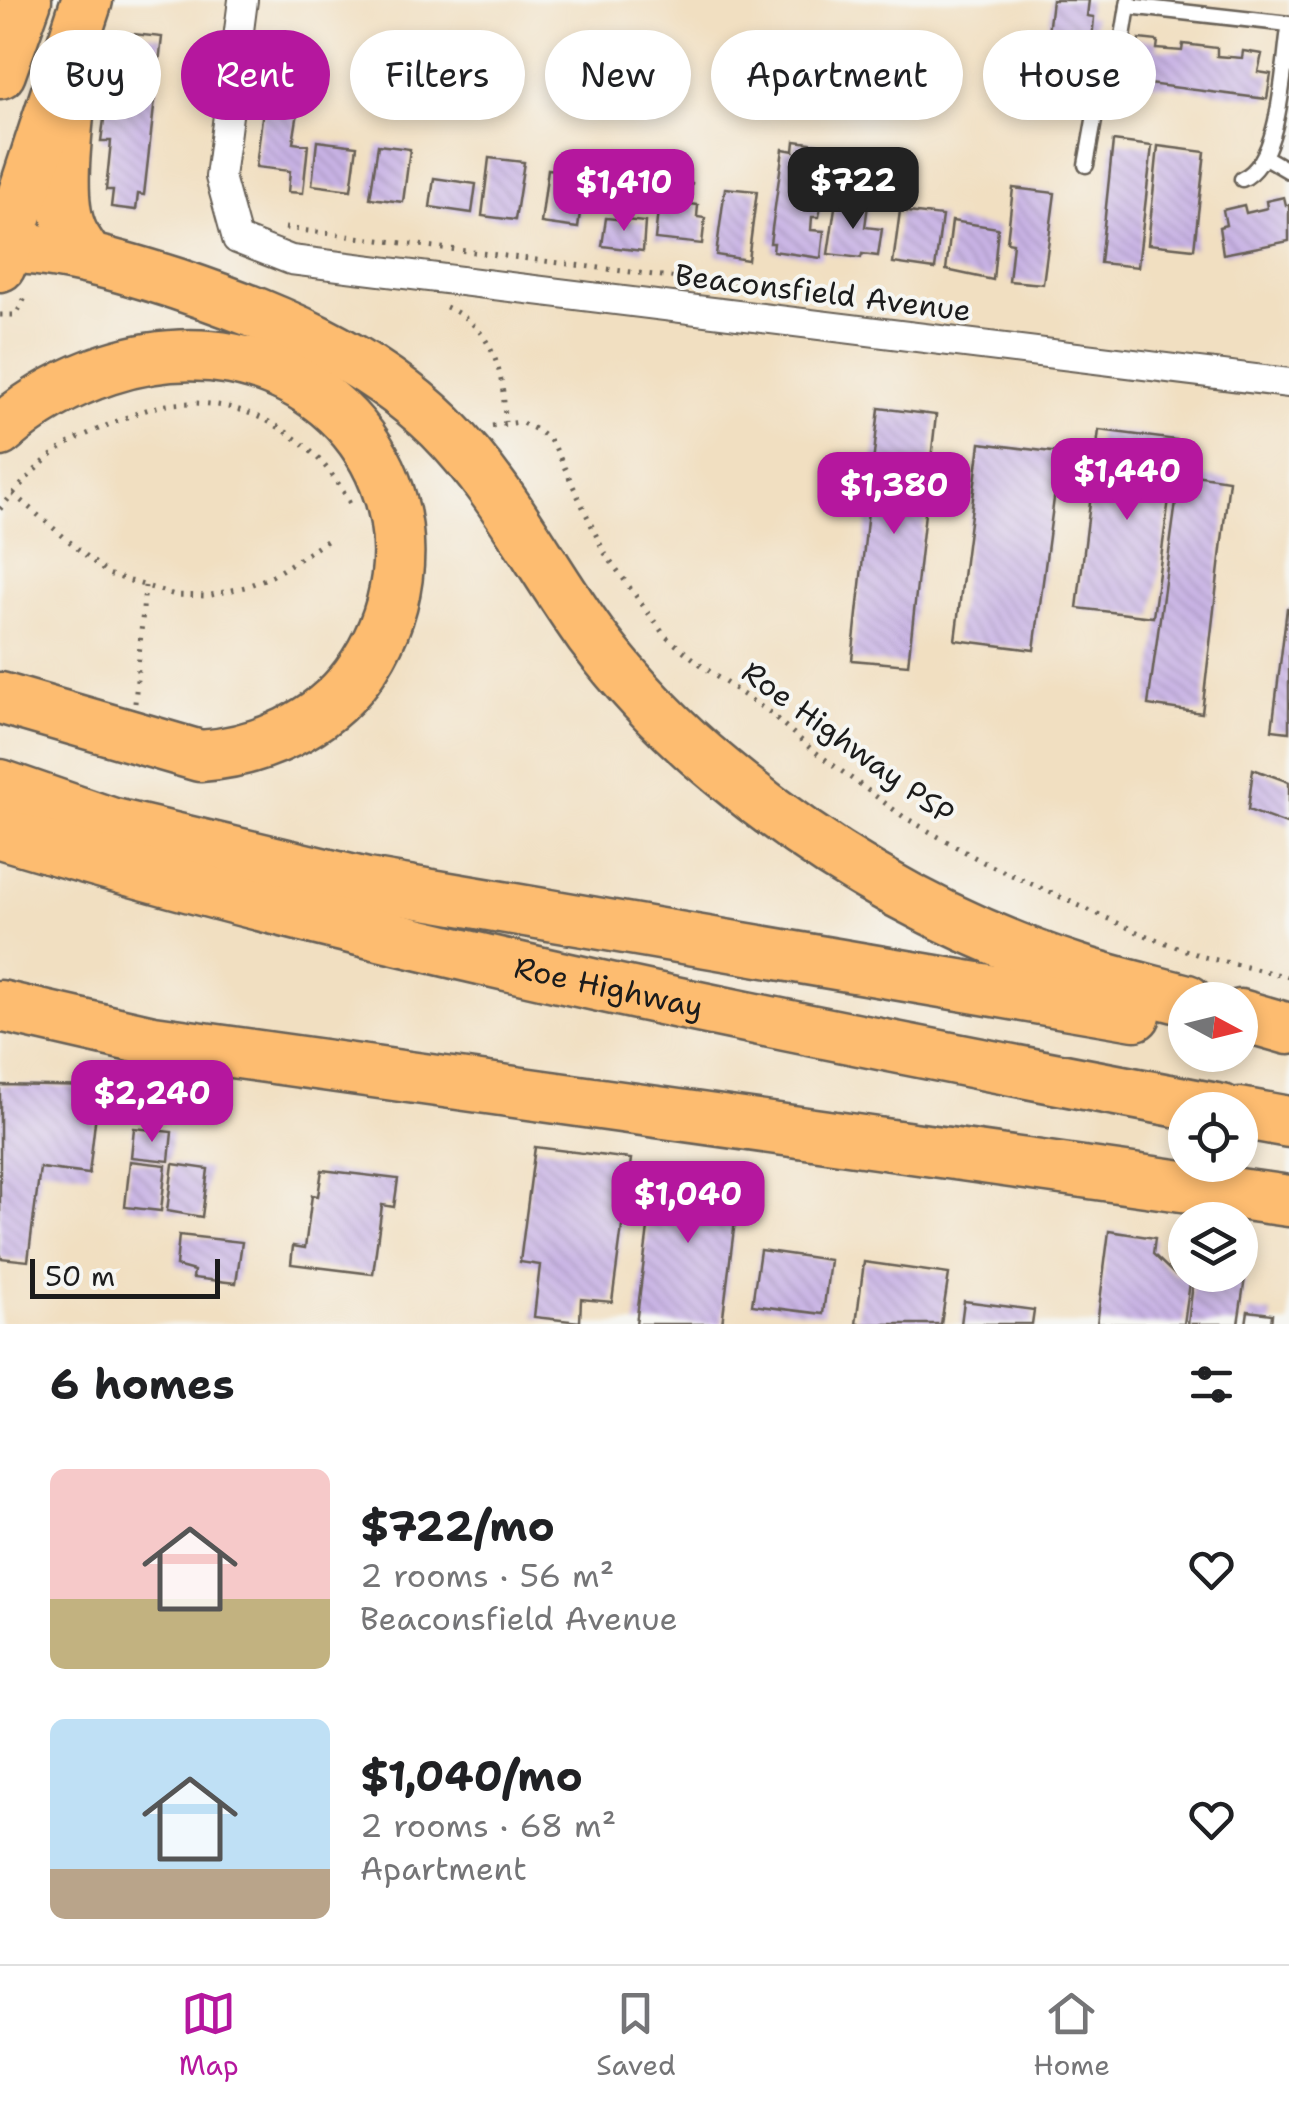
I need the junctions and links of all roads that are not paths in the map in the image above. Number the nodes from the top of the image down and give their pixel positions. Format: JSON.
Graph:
{"nodes":[{"id":1,"x":26,"y":0,"type":"edge"},
{"id":2,"x":88,"y":0,"type":"edge"},
{"id":3,"x":243,"y":0,"type":"edge"},
{"id":4,"x":1128,"y":3,"type":"edge"},
{"id":5,"x":1289,"y":26,"type":"edge"},
{"id":6,"x":0,"y":73,"type":"edge"},
{"id":7,"x":1266,"y":156,"type":"junction"},
{"id":8,"x":1086,"y":165,"type":"dead end"},
{"id":9,"x":1289,"y":170,"type":"edge"},
{"id":10,"x":1242,"y":178,"type":"dead end"},
{"id":11,"x":2,"y":254,"type":"edge"},
{"id":12,"x":86,"y":256,"type":"junction"},
{"id":13,"x":1289,"y":383,"type":"edge"},
{"id":14,"x":0,"y":431,"type":"edge"},
{"id":15,"x":0,"y":698,"type":"edge"},
{"id":16,"x":0,"y":785,"type":"edge"},
{"id":17,"x":0,"y":833,"type":"edge"},
{"id":18,"x":1168,"y":995,"type":"edge"},
{"id":19,"x":0,"y":1006,"type":"edge"},
{"id":20,"x":1258,"y":1020,"type":"edge"},
{"id":21,"x":1168,"y":1021,"type":"edge"},
{"id":22,"x":1289,"y":1029,"type":"edge"},
{"id":23,"x":1258,"y":1036,"type":"edge"},
{"id":24,"x":1289,"y":1041,"type":"edge"},
{"id":25,"x":1168,"y":1100,"type":"edge"},
{"id":26,"x":1258,"y":1116,"type":"edge"},
{"id":27,"x":1289,"y":1122,"type":"edge"},
{"id":28,"x":1289,"y":1201,"type":"edge"}],
"edges":[{"from":1,"to":6,"type":"highway"},
{"from":2,"to":11,"type":"highway"},
{"from":2,"to":12,"type":"highway"},
{"from":3,"to":13,"type":"street","name":"Beaconsfield Avenue"},
{"from":4,"to":5,"type":"lane"},
{"from":4,"to":8,"type":"lane"},
{"from":5,"to":7,"type":"lane"},
{"from":7,"to":9,"type":"lane"},
{"from":7,"to":10,"type":"lane"},
{"from":11,"to":12,"type":"highway"},
{"from":12,"to":18,"type":"highway"},
{"from":14,"to":15,"type":"highway"},
{"from":16,"to":21,"type":"highway","name":"Roe Highway"},
{"from":17,"to":25,"type":"highway","name":"Roe Highway"},
{"from":19,"to":28,"type":"highway"},
{"from":20,"to":22,"type":"highway"},
{"from":23,"to":24,"type":"highway"},
{"from":26,"to":27,"type":"highway"}]}
